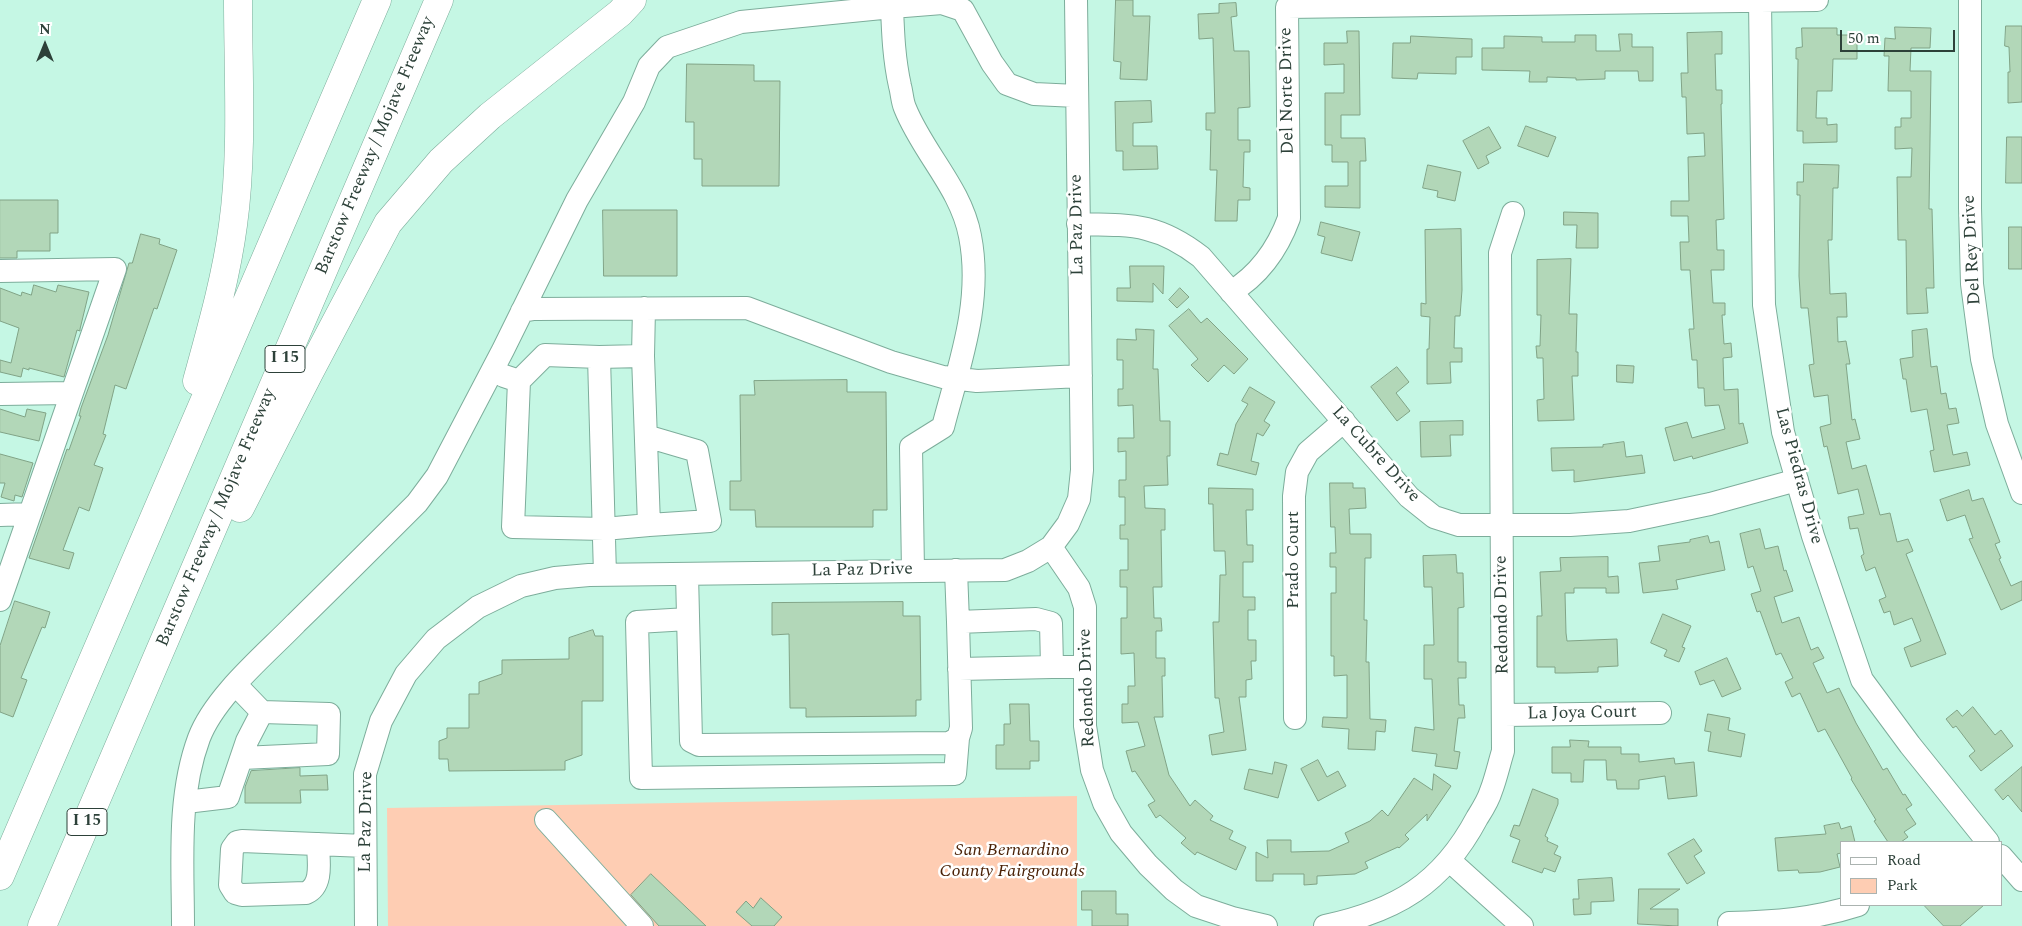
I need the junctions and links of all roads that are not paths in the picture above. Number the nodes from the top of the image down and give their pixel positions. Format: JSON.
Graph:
{"nodes":[{"id":1,"x":238,"y":0,"type":"edge"},
{"id":2,"x":377,"y":0,"type":"edge"},
{"id":3,"x":439,"y":0,"type":"edge"},
{"id":4,"x":632,"y":0,"type":"edge"},
{"id":5,"x":1076,"y":0,"type":"edge"},
{"id":6,"x":1817,"y":0,"type":"edge"},
{"id":7,"x":1970,"y":0,"type":"edge"},
{"id":8,"x":1760,"y":1,"type":"edge"},
{"id":9,"x":892,"y":7,"type":"junction"},
{"id":10,"x":1077,"y":96,"type":"junction"},
{"id":11,"x":1513,"y":213,"type":"dead end"},
{"id":12,"x":1078,"y":224,"type":"junction"},
{"id":13,"x":0,"y":271,"type":"edge"},
{"id":14,"x":1231,"y":292,"type":"junction"},
{"id":15,"x":644,"y":308,"type":"junction"},
{"id":16,"x":522,"y":311,"type":"junction"},
{"id":17,"x":643,"y":356,"type":"junction"},
{"id":18,"x":599,"y":357,"type":"junction"},
{"id":19,"x":492,"y":372,"type":"junction"},
{"id":20,"x":1081,"y":376,"type":"junction"},
{"id":21,"x":956,"y":378,"type":"junction"},
{"id":22,"x":519,"y":382,"type":"junction"},
{"id":23,"x":71,"y":393,"type":"junction"},
{"id":24,"x":0,"y":394,"type":"edge"},
{"id":25,"x":1344,"y":421,"type":"junction"},
{"id":26,"x":646,"y":436,"type":"junction"},
{"id":27,"x":173,"y":471,"type":"junction"},
{"id":28,"x":1797,"y":480,"type":"junction"},
{"id":29,"x":2022,"y":494,"type":"edge"},
{"id":30,"x":0,"y":514,"type":"edge"},
{"id":31,"x":30,"y":514,"type":"junction"},
{"id":32,"x":649,"y":524,"type":"junction"},
{"id":33,"x":1502,"y":525,"type":"junction"},
{"id":34,"x":604,"y":529,"type":"junction"},
{"id":35,"x":1051,"y":547,"type":"junction"},
{"id":36,"x":956,"y":570,"type":"junction"},
{"id":37,"x":913,"y":571,"type":"junction"},
{"id":38,"x":687,"y":574,"type":"junction"},
{"id":39,"x":605,"y":575,"type":"junction"},
{"id":40,"x":0,"y":600,"type":"edge"},
{"id":41,"x":688,"y":619,"type":"junction"},
{"id":42,"x":958,"y":622,"type":"junction"},
{"id":43,"x":1052,"y":667,"type":"junction"},
{"id":44,"x":1085,"y":667,"type":"junction"},
{"id":45,"x":959,"y":669,"type":"junction"},
{"id":46,"x":236,"y":685,"type":"junction"},
{"id":47,"x":262,"y":712,"type":"junction"},
{"id":48,"x":1660,"y":713,"type":"dead end"},
{"id":49,"x":1504,"y":715,"type":"junction"},
{"id":50,"x":131,"y":718,"type":"junction"},
{"id":51,"x":1295,"y":718,"type":"dead end"},
{"id":52,"x":958,"y":738,"type":"junction"},
{"id":53,"x":692,"y":741,"type":"junction"},
{"id":54,"x":242,"y":758,"type":"junction"},
{"id":55,"x":688,"y":777,"type":"junction"},
{"id":56,"x":186,"y":802,"type":"junction"},
{"id":57,"x":546,"y":820,"type":"dead end"},
{"id":58,"x":1979,"y":839,"type":"edge"},
{"id":59,"x":318,"y":844,"type":"dead end"},
{"id":60,"x":366,"y":846,"type":"junction"},
{"id":61,"x":2002,"y":857,"type":"edge"},
{"id":62,"x":1450,"y":861,"type":"junction"},
{"id":63,"x":0,"y":876,"type":"edge"},
{"id":64,"x":2022,"y":880,"type":"edge"},
{"id":65,"x":1854,"y":906,"type":"edge"},
{"id":66,"x":1729,"y":922,"type":"dead end"},
{"id":67,"x":42,"y":926,"type":"edge"},
{"id":68,"x":183,"y":926,"type":"edge"},
{"id":69,"x":366,"y":926,"type":"edge"},
{"id":70,"x":642,"y":926,"type":"edge"},
{"id":71,"x":1266,"y":926,"type":"edge"},
{"id":72,"x":1325,"y":926,"type":"edge"},
{"id":73,"x":1522,"y":926,"type":"edge"}],
"edges":[{"from":1,"to":27,"type":"highway"},
{"from":2,"to":27,"type":"highway"},
{"from":3,"to":50,"type":"highway","name":"Barstow Freeway / Mojave Freeway","number":"I 15"},
{"from":4,"to":50,"type":"highway"},
{"from":5,"to":10,"type":"street","name":"La Paz Drive"},
{"from":6,"to":8,"type":"street","name":"Del Norte Drive"},
{"from":7,"to":29,"type":"street","name":"Del Rey Drive"},
{"from":8,"to":14,"type":"street","name":"Del Norte Drive"},
{"from":8,"to":28,"type":"street","name":"Las Piedras Drive"},
{"from":9,"to":10,"type":"street"},
{"from":9,"to":16,"type":"street"},
{"from":9,"to":21,"type":"street"},
{"from":10,"to":12,"type":"street","name":"La Paz Drive"},
{"from":11,"to":33,"type":"street","name":"Redondo Drive"},
{"from":12,"to":14,"type":"street","name":"La Cubre Drive"},
{"from":12,"to":20,"type":"street","name":"La Paz Drive"},
{"from":13,"to":23,"type":"street"},
{"from":14,"to":25,"type":"street","name":"La Cubre Drive"},
{"from":15,"to":16,"type":"street"},
{"from":15,"to":17,"type":"street"},
{"from":15,"to":21,"type":"street"},
{"from":16,"to":19,"type":"street"},
{"from":17,"to":18,"type":"street"},
{"from":17,"to":26,"type":"street"},
{"from":18,"to":22,"type":"street"},
{"from":18,"to":34,"type":"street"},
{"from":19,"to":22,"type":"street"},
{"from":19,"to":46,"type":"street"},
{"from":20,"to":21,"type":"street"},
{"from":20,"to":35,"type":"street","name":"La Paz Drive"},
{"from":21,"to":37,"type":"street"},
{"from":22,"to":34,"type":"street"},
{"from":23,"to":24,"type":"street"},
{"from":23,"to":31,"type":"street"},
{"from":25,"to":33,"type":"street","name":"La Cubre Drive"},
{"from":25,"to":51,"type":"street","name":"Prado Court"},
{"from":26,"to":32,"type":"street"},
{"from":26,"to":32,"type":"street"},
{"from":27,"to":63,"type":"highway"},
{"from":28,"to":33,"type":"street","name":"La Cubre Drive"},
{"from":28,"to":58,"type":"street","name":"Las Piedras Drive"},
{"from":30,"to":31,"type":"street"},
{"from":31,"to":40,"type":"street"},
{"from":32,"to":34,"type":"street"},
{"from":33,"to":49,"type":"street","name":"Redondo Drive"},
{"from":34,"to":39,"type":"street"},
{"from":35,"to":36,"type":"street","name":"La Paz Drive"},
{"from":35,"to":44,"type":"street","name":"Redondo Drive"},
{"from":36,"to":37,"type":"street","name":"La Paz Drive"},
{"from":36,"to":42,"type":"street"},
{"from":37,"to":38,"type":"street","name":"La Paz Drive"},
{"from":38,"to":39,"type":"street","name":"La Paz Drive"},
{"from":38,"to":41,"type":"street"},
{"from":39,"to":60,"type":"street","name":"La Paz Drive"},
{"from":41,"to":53,"type":"street"},
{"from":41,"to":55,"type":"street"},
{"from":42,"to":43,"type":"street"},
{"from":42,"to":45,"type":"street"},
{"from":43,"to":44,"type":"street"},
{"from":43,"to":45,"type":"street"},
{"from":44,"to":71,"type":"street","name":"Redondo Drive"},
{"from":45,"to":52,"type":"street"},
{"from":46,"to":47,"type":"street"},
{"from":46,"to":56,"type":"street"},
{"from":47,"to":54,"type":"street"},
{"from":47,"to":54,"type":"street"},
{"from":48,"to":49,"type":"street","name":"La Joya Court"},
{"from":49,"to":62,"type":"street","name":"Redondo Drive"},
{"from":50,"to":67,"type":"highway","name":"Barstow Freeway / Mojave Freeway","number":"I 15"},
{"from":52,"to":53,"type":"street"},
{"from":52,"to":55,"type":"street"},
{"from":53,"to":55,"type":"street"},
{"from":54,"to":56,"type":"street"},
{"from":56,"to":68,"type":"street"},
{"from":57,"to":70,"type":"street"},
{"from":59,"to":60,"type":"street"},
{"from":60,"to":69,"type":"street","name":"La Paz Drive"},
{"from":61,"to":64,"type":"street"},
{"from":62,"to":72,"type":"street","name":"Redondo Drive"},
{"from":62,"to":73,"type":"street"},
{"from":65,"to":66,"type":"street"}]}
